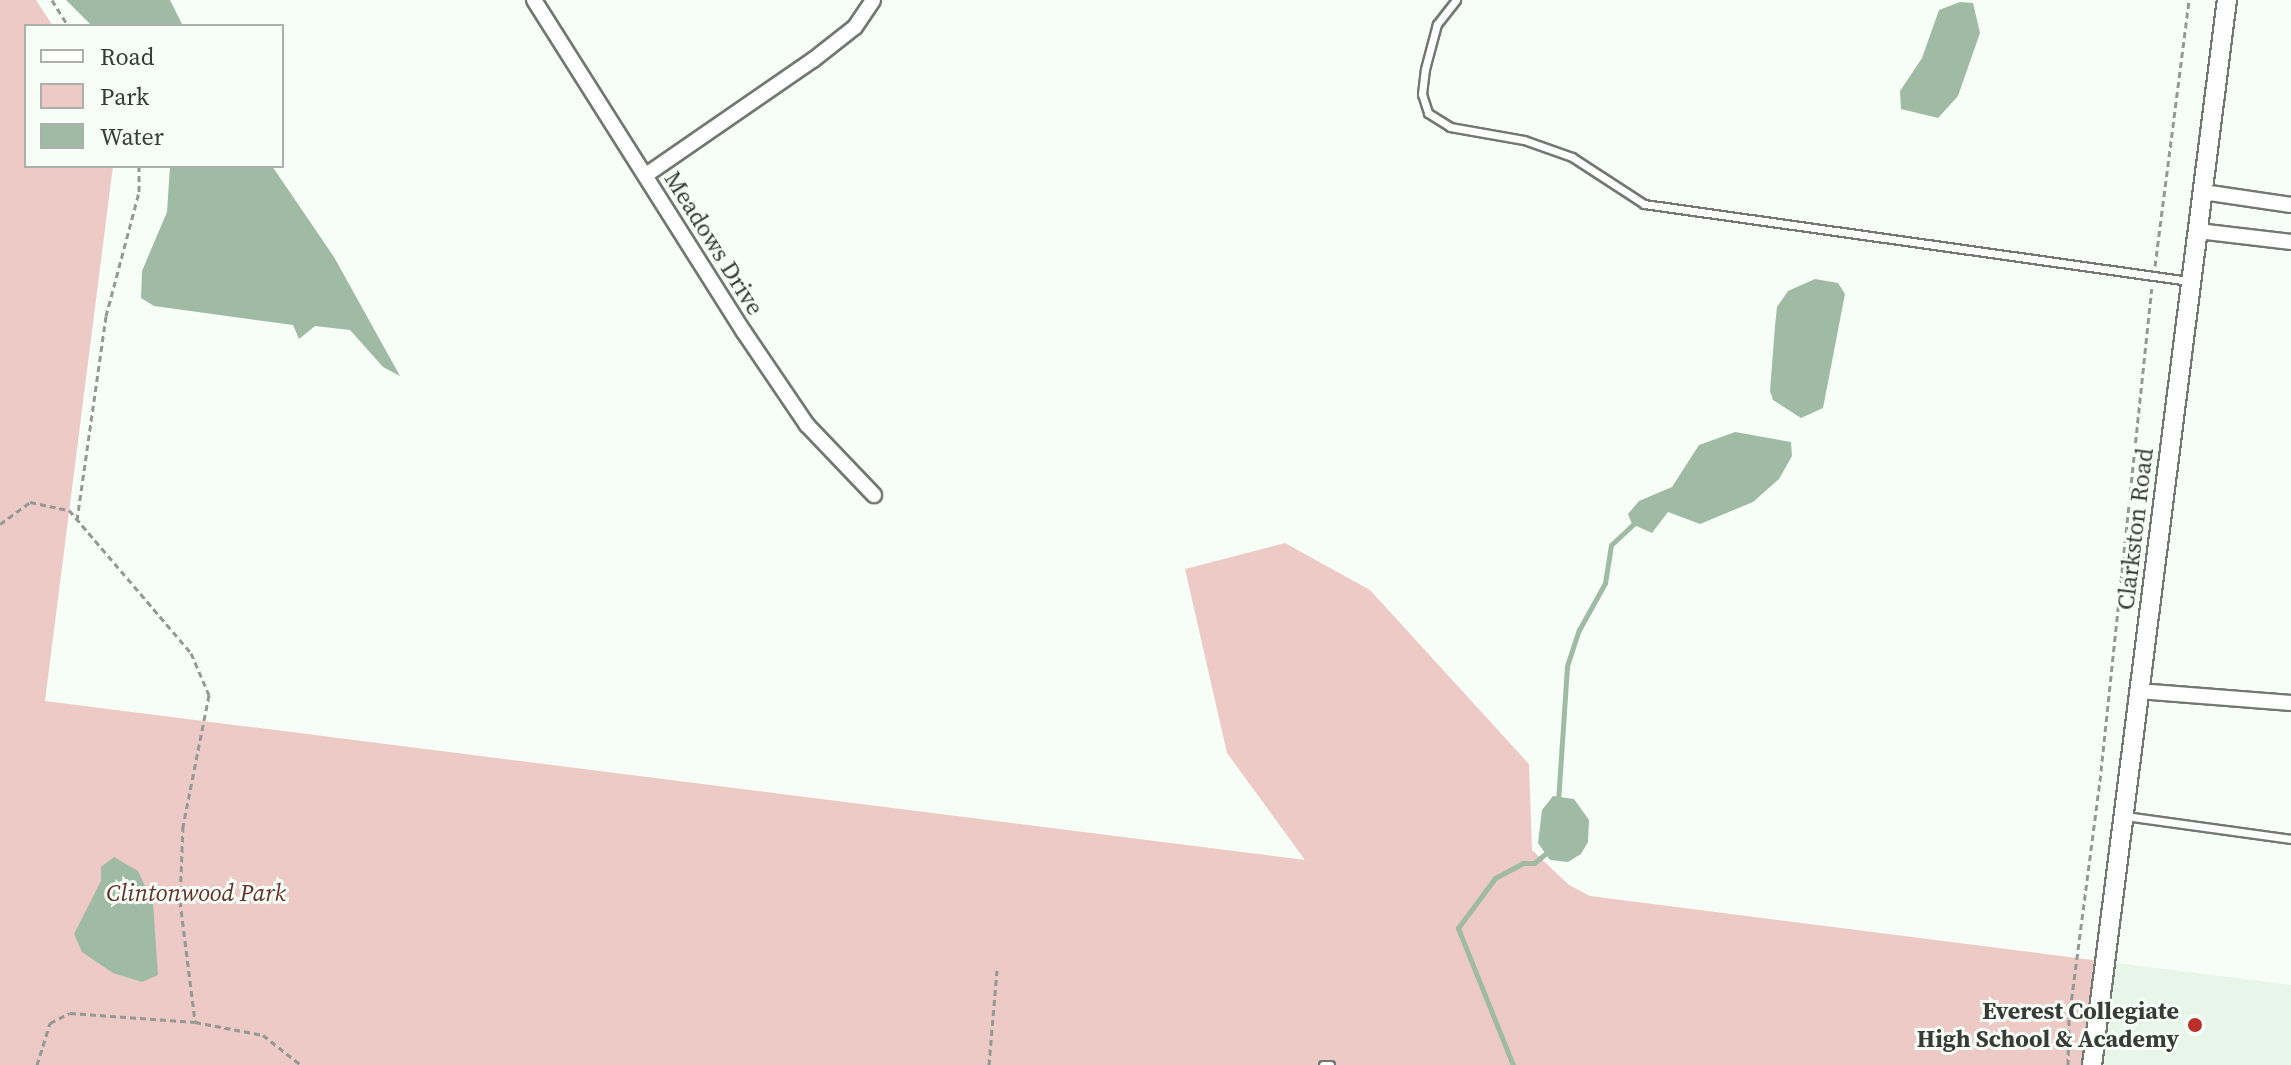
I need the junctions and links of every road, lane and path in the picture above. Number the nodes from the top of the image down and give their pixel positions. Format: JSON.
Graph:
{"nodes":[{"id":1,"x":52,"y":0,"type":"edge"},
{"id":2,"x":534,"y":0,"type":"edge"},
{"id":3,"x":873,"y":0,"type":"edge"},
{"id":4,"x":1456,"y":0,"type":"edge"},
{"id":5,"x":2189,"y":0,"type":"edge"},
{"id":6,"x":2227,"y":0,"type":"edge"},
{"id":7,"x":67,"y":24,"type":"edge"},
{"id":8,"x":139,"y":168,"type":"edge"},
{"id":9,"x":646,"y":175,"type":"junction"},
{"id":10,"x":2203,"y":192,"type":"junction"},
{"id":11,"x":2291,"y":205,"type":"edge"},
{"id":12,"x":2198,"y":231,"type":"junction"},
{"id":13,"x":2291,"y":242,"type":"edge"},
{"id":14,"x":2154,"y":275,"type":"junction"},
{"id":15,"x":2191,"y":281,"type":"junction"},
{"id":16,"x":874,"y":495,"type":"dead end"},
{"id":17,"x":77,"y":520,"type":"junction"},
{"id":18,"x":0,"y":524,"type":"edge"},
{"id":19,"x":2139,"y":691,"type":"junction"},
{"id":20,"x":2291,"y":703,"type":"edge"},
{"id":21,"x":2123,"y":816,"type":"junction"},
{"id":22,"x":2291,"y":839,"type":"edge"},
{"id":23,"x":997,"y":970,"type":"dead end"},
{"id":24,"x":195,"y":1022,"type":"junction"},
{"id":25,"x":37,"y":1065,"type":"edge"},
{"id":26,"x":301,"y":1065,"type":"edge"},
{"id":27,"x":989,"y":1065,"type":"edge"},
{"id":28,"x":1323,"y":1065,"type":"edge"},
{"id":29,"x":1330,"y":1065,"type":"edge"},
{"id":30,"x":2068,"y":1065,"type":"edge"},
{"id":31,"x":2092,"y":1065,"type":"edge"}],
"edges":[{"from":1,"to":7,"type":"path"},
{"from":2,"to":9,"type":"street","name":"Meadows Drive"},
{"from":3,"to":9,"type":"street"},
{"from":4,"to":14,"type":"lane"},
{"from":5,"to":14,"type":"path"},
{"from":6,"to":10,"type":"street","name":"Clarkston Road"},
{"from":8,"to":17,"type":"path"},
{"from":9,"to":16,"type":"street","name":"Meadows Drive"},
{"from":10,"to":11,"type":"street"},
{"from":10,"to":12,"type":"street","name":"Clarkston Road"},
{"from":12,"to":13,"type":"street"},
{"from":12,"to":15,"type":"street","name":"Clarkston Road"},
{"from":14,"to":15,"type":"lane"},
{"from":14,"to":30,"type":"path"},
{"from":15,"to":19,"type":"street","name":"Clarkston Road"},
{"from":17,"to":18,"type":"path"},
{"from":17,"to":24,"type":"path"},
{"from":19,"to":20,"type":"street"},
{"from":19,"to":21,"type":"street","name":"Clarkston Road"},
{"from":21,"to":22,"type":"lane"},
{"from":21,"to":31,"type":"street","name":"Clarkston Road"},
{"from":23,"to":27,"type":"path"},
{"from":24,"to":25,"type":"path"},
{"from":24,"to":26,"type":"path"},
{"from":28,"to":29,"type":"lane"}]}
